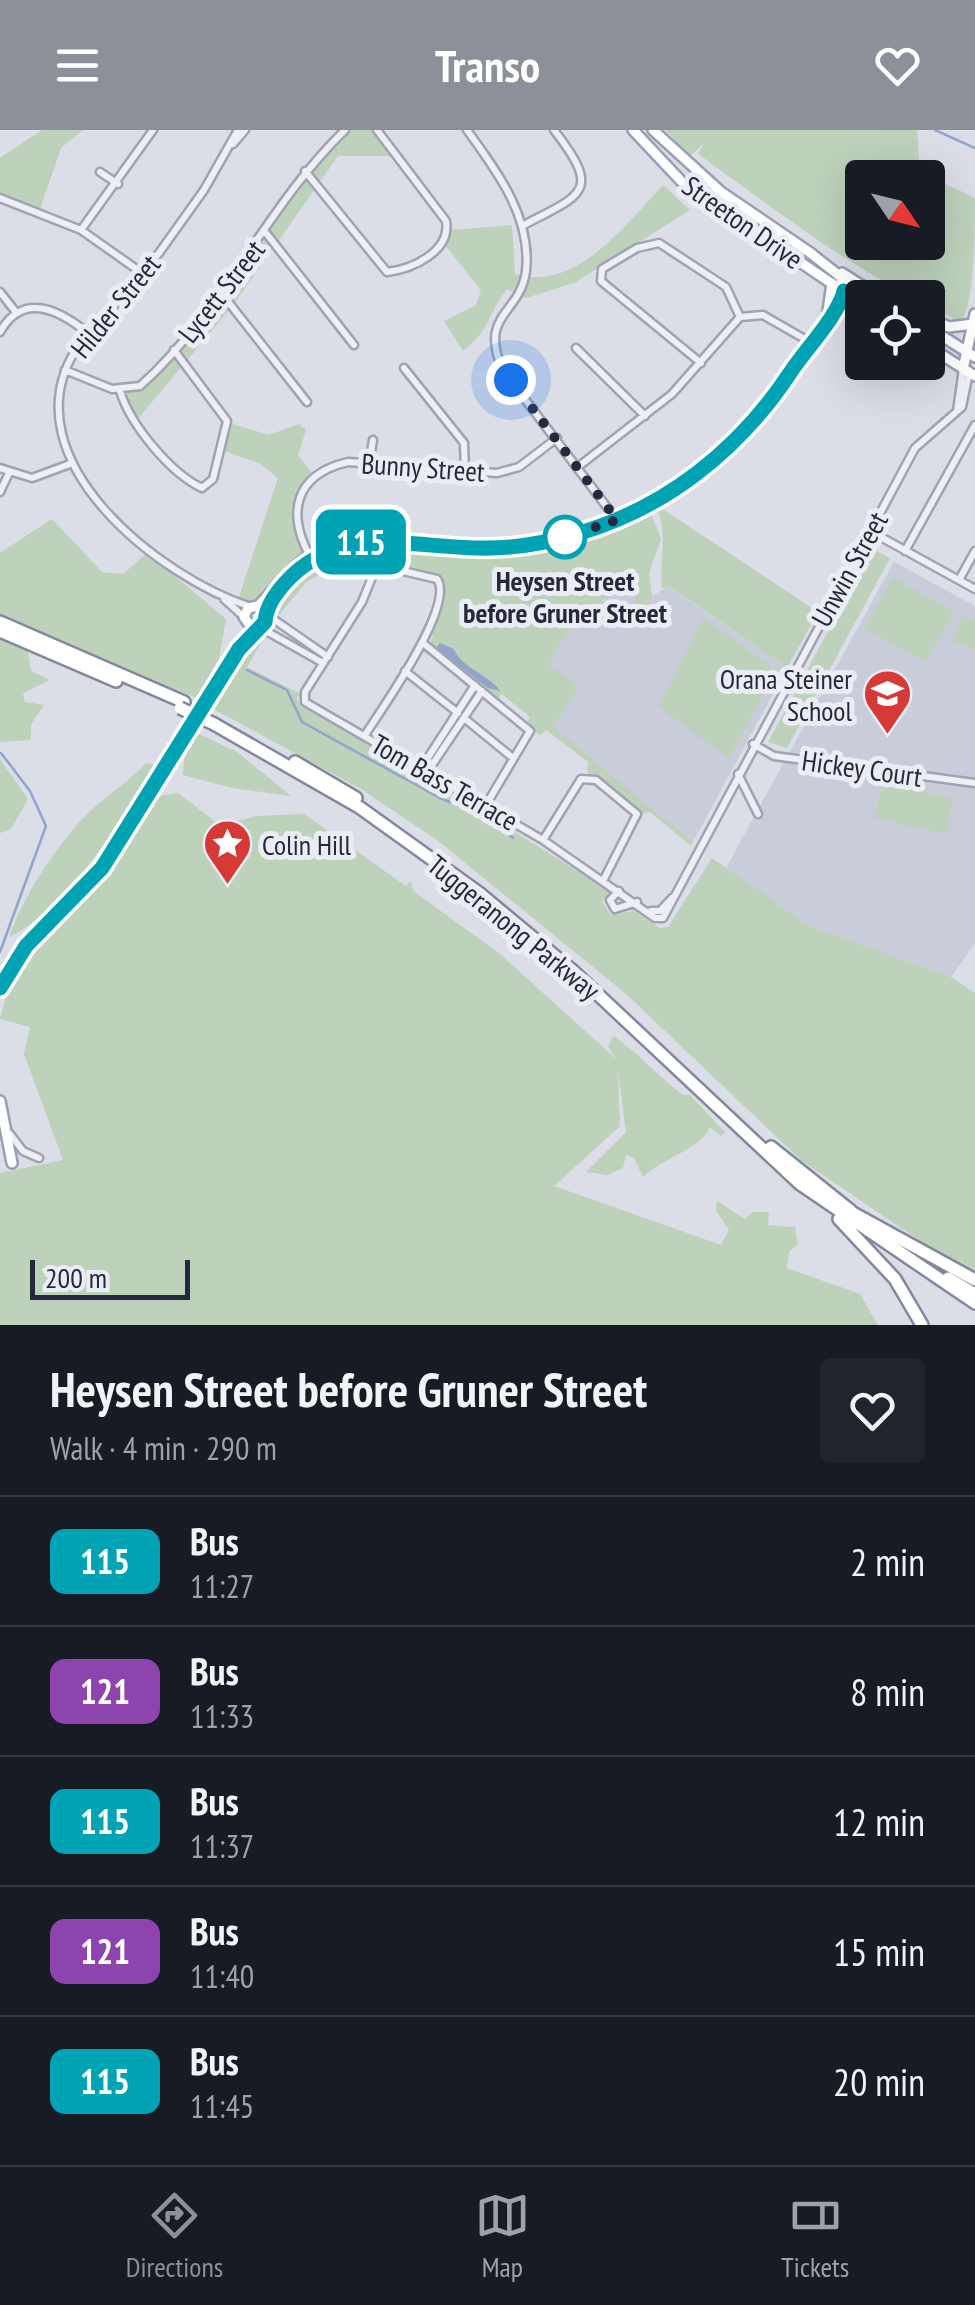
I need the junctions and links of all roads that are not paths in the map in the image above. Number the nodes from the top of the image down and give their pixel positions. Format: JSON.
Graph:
{"nodes":[{"id":1,"x":153,"y":130,"type":"edge"},
{"id":2,"x":242,"y":130,"type":"edge"},
{"id":3,"x":345,"y":130,"type":"edge"},
{"id":4,"x":377,"y":130,"type":"edge"},
{"id":5,"x":466,"y":130,"type":"edge"},
{"id":6,"x":554,"y":130,"type":"edge"},
{"id":7,"x":633,"y":130,"type":"edge"},
{"id":8,"x":653,"y":130,"type":"edge"},
{"id":9,"x":305,"y":171,"type":"junction"},
{"id":10,"x":100,"y":172,"type":"dead end"},
{"id":11,"x":118,"y":184,"type":"junction"},
{"id":12,"x":0,"y":198,"type":"edge"},
{"id":13,"x":522,"y":226,"type":"junction"},
{"id":14,"x":81,"y":230,"type":"junction"},
{"id":15,"x":266,"y":234,"type":"junction"},
{"id":16,"x":809,"y":252,"type":"junction"},
{"id":17,"x":144,"y":271,"type":"junction"},
{"id":18,"x":852,"y":280,"type":"edge"},
{"id":19,"x":832,"y":283,"type":"junction"},
{"id":20,"x":844,"y":291,"type":"junction"},
{"id":21,"x":0,"y":292,"type":"edge"},
{"id":22,"x":222,"y":294,"type":"junction"},
{"id":23,"x":845,"y":309,"type":"edge"},
{"id":24,"x":832,"y":310,"type":"junction"},
{"id":25,"x":16,"y":311,"type":"junction"},
{"id":26,"x":740,"y":317,"type":"junction"},
{"id":27,"x":974,"y":319,"type":"edge"},
{"id":28,"x":945,"y":325,"type":"edge"},
{"id":29,"x":0,"y":332,"type":"edge"},
{"id":30,"x":88,"y":333,"type":"junction"},
{"id":31,"x":945,"y":337,"type":"edge"},
{"id":32,"x":975,"y":339,"type":"edge"},
{"id":33,"x":810,"y":342,"type":"junction"},
{"id":34,"x":354,"y":346,"type":"dead end"},
{"id":35,"x":576,"y":348,"type":"dead end"},
{"id":36,"x":174,"y":350,"type":"junction"},
{"id":37,"x":971,"y":355,"type":"edge"},
{"id":38,"x":945,"y":357,"type":"edge"},
{"id":39,"x":701,"y":363,"type":"junction"},
{"id":40,"x":404,"y":368,"type":"dead end"},
{"id":41,"x":65,"y":370,"type":"junction"},
{"id":42,"x":969,"y":373,"type":"edge"},
{"id":43,"x":120,"y":390,"type":"junction"},
{"id":44,"x":975,"y":392,"type":"edge"},
{"id":45,"x":965,"y":398,"type":"junction"},
{"id":46,"x":307,"y":402,"type":"dead end"},
{"id":47,"x":957,"y":412,"type":"junction"},
{"id":48,"x":645,"y":416,"type":"junction"},
{"id":49,"x":975,"y":425,"type":"edge"},
{"id":50,"x":557,"y":438,"type":"junction"},
{"id":51,"x":373,"y":440,"type":"dead end"},
{"id":52,"x":369,"y":463,"type":"junction"},
{"id":53,"x":70,"y":464,"type":"junction"},
{"id":54,"x":579,"y":466,"type":"junction"},
{"id":55,"x":0,"y":468,"type":"edge"},
{"id":56,"x":465,"y":472,"type":"junction"},
{"id":57,"x":9,"y":473,"type":"junction"},
{"id":58,"x":0,"y":492,"type":"edge"},
{"id":59,"x":617,"y":520,"type":"junction"},
{"id":60,"x":870,"y":531,"type":"junction"},
{"id":61,"x":905,"y":550,"type":"junction"},
{"id":62,"x":975,"y":551,"type":"edge"},
{"id":63,"x":310,"y":558,"type":"junction"},
{"id":64,"x":959,"y":580,"type":"junction"},
{"id":65,"x":975,"y":589,"type":"edge"},
{"id":66,"x":220,"y":595,"type":"junction"},
{"id":67,"x":260,"y":610,"type":"junction"},
{"id":68,"x":245,"y":620,"type":"junction"},
{"id":69,"x":0,"y":622,"type":"edge"},
{"id":70,"x":257,"y":627,"type":"junction"},
{"id":71,"x":0,"y":631,"type":"edge"},
{"id":72,"x":423,"y":643,"type":"junction"},
{"id":73,"x":239,"y":649,"type":"junction"},
{"id":74,"x":325,"y":660,"type":"junction"},
{"id":75,"x":405,"y":671,"type":"junction"},
{"id":76,"x":479,"y":688,"type":"junction"},
{"id":77,"x":182,"y":705,"type":"junction"},
{"id":78,"x":461,"y":715,"type":"junction"},
{"id":79,"x":215,"y":721,"type":"junction"},
{"id":80,"x":365,"y":736,"type":"junction"},
{"id":81,"x":753,"y":744,"type":"junction"},
{"id":82,"x":514,"y":758,"type":"junction"},
{"id":83,"x":425,"y":769,"type":"junction"},
{"id":84,"x":737,"y":773,"type":"junction"},
{"id":85,"x":975,"y":783,"type":"edge"},
{"id":86,"x":486,"y":804,"type":"junction"},
{"id":87,"x":758,"y":814,"type":"dead end"},
{"id":88,"x":543,"y":840,"type":"junction"},
{"id":89,"x":604,"y":880,"type":"junction"},
{"id":90,"x":620,"y":890,"type":"junction"},
{"id":91,"x":637,"y":902,"type":"junction"},
{"id":92,"x":650,"y":912,"type":"joint"},
{"id":93,"x":0,"y":988,"type":"edge"},
{"id":94,"x":0,"y":1101,"type":"edge"},
{"id":95,"x":7,"y":1130,"type":"junction"},
{"id":96,"x":0,"y":1163,"type":"edge"},
{"id":97,"x":14,"y":1163,"type":"junction"},
{"id":98,"x":800,"y":1184,"type":"junction"},
{"id":99,"x":853,"y":1213,"type":"junction"},
{"id":100,"x":975,"y":1280,"type":"edge"},
{"id":101,"x":975,"y":1294,"type":"edge"},
{"id":102,"x":975,"y":1303,"type":"edge"},
{"id":103,"x":922,"y":1325,"type":"edge"}],
"edges":[{"from":1,"to":11,"type":"street"},
{"from":2,"to":17,"type":"street","name":"Hilder Street"},
{"from":3,"to":9,"type":"street","name":"Lycett Street"},
{"from":4,"to":9,"type":"street"},
{"from":5,"to":13,"type":"street"},
{"from":6,"to":13,"type":"street"},
{"from":7,"to":19,"type":"main road","name":"Streeton Drive"},
{"from":8,"to":16,"type":"main road","name":"Streeton Drive"},
{"from":9,"to":15,"type":"street","name":"Lycett Street"},
{"from":10,"to":11,"type":"street"},
{"from":11,"to":14,"type":"street"},
{"from":12,"to":14,"type":"street"},
{"from":13,"to":50,"type":"street"},
{"from":14,"to":17,"type":"street"},
{"from":15,"to":22,"type":"street","name":"Lycett Street"},
{"from":15,"to":34,"type":"street"},
{"from":16,"to":18,"type":"main road","name":"Streeton Drive"},
{"from":16,"to":20,"type":"main road"},
{"from":17,"to":30,"type":"street","name":"Hilder Street"},
{"from":19,"to":20,"type":"main road","name":"Streeton Drive"},
{"from":19,"to":24,"type":"main road"},
{"from":20,"to":24,"type":"main road"},
{"from":21,"to":25,"type":"street"},
{"from":22,"to":36,"type":"street","name":"Lycett Street"},
{"from":22,"to":46,"type":"street"},
{"from":23,"to":24,"type":"main road"},
{"from":24,"to":33,"type":"main road"},
{"from":25,"to":29,"type":"street"},
{"from":25,"to":30,"type":"street"},
{"from":26,"to":33,"type":"street"},
{"from":26,"to":39,"type":"street"},
{"from":26,"to":39,"type":"street"},
{"from":27,"to":28,"type":"main road"},
{"from":27,"to":37,"type":"main road"},
{"from":30,"to":41,"type":"street","name":"Hilder Street"},
{"from":31,"to":37,"type":"main road"},
{"from":32,"to":37,"type":"main road"},
{"from":33,"to":59,"type":"main road"},
{"from":35,"to":48,"type":"street"},
{"from":36,"to":43,"type":"street","name":"Lycett Street"},
{"from":36,"to":43,"type":"street"},
{"from":37,"to":42,"type":"main road"},
{"from":38,"to":42,"type":"main road"},
{"from":39,"to":48,"type":"street"},
{"from":40,"to":56,"type":"street"},
{"from":41,"to":43,"type":"street"},
{"from":41,"to":53,"type":"street","name":"Hilder Street"},
{"from":42,"to":45,"type":"street","name":"Unwin Street"},
{"from":42,"to":47,"type":"street"},
{"from":44,"to":45,"type":"street","name":"Unwin Street"},
{"from":45,"to":47,"type":"street","name":"Unwin Street"},
{"from":47,"to":60,"type":"street","name":"Unwin Street"},
{"from":48,"to":54,"type":"street"},
{"from":49,"to":61,"type":"street"},
{"from":50,"to":54,"type":"street"},
{"from":50,"to":56,"type":"street","name":"Bunny Street"},
{"from":51,"to":52,"type":"street"},
{"from":52,"to":56,"type":"street","name":"Bunny Street"},
{"from":52,"to":63,"type":"street","name":"Bunny Street"},
{"from":53,"to":57,"type":"street"},
{"from":53,"to":66,"type":"street","name":"Hilder Street"},
{"from":54,"to":59,"type":"street"},
{"from":55,"to":57,"type":"street"},
{"from":57,"to":58,"type":"street"},
{"from":59,"to":63,"type":"main road"},
{"from":60,"to":61,"type":"street"},
{"from":60,"to":81,"type":"street","name":"Unwin Street"},
{"from":61,"to":64,"type":"street"},
{"from":62,"to":64,"type":"street"},
{"from":63,"to":67,"type":"main road"},
{"from":64,"to":65,"type":"street"},
{"from":66,"to":67,"type":"street","name":"Hilder Street"},
{"from":66,"to":68,"type":"street","name":"Hilder Street"},
{"from":67,"to":68,"type":"main road"},
{"from":67,"to":70,"type":"main road"},
{"from":67,"to":74,"type":"street","name":"Hilder Street"},
{"from":68,"to":70,"type":"main road"},
{"from":68,"to":73,"type":"main road"},
{"from":69,"to":77,"type":"highway","name":"Tuggeranong Parkway"},
{"from":70,"to":73,"type":"main road"},
{"from":70,"to":74,"type":"street"},
{"from":71,"to":77,"type":"highway","name":"Tuggeranong Parkway"},
{"from":72,"to":74,"type":"street"},
{"from":72,"to":75,"type":"street"},
{"from":72,"to":76,"type":"street"},
{"from":73,"to":93,"type":"main road"},
{"from":74,"to":80,"type":"street","name":"Tom Bass Terrace"},
{"from":75,"to":78,"type":"street"},
{"from":75,"to":80,"type":"street"},
{"from":76,"to":78,"type":"street"},
{"from":76,"to":82,"type":"street"},
{"from":77,"to":79,"type":"highway","name":"Tuggeranong Parkway","bridge":true},
{"from":78,"to":82,"type":"street"},
{"from":78,"to":83,"type":"street"},
{"from":79,"to":98,"type":"highway","name":"Tuggeranong Parkway"},
{"from":79,"to":99,"type":"highway","name":"Tuggeranong Parkway"},
{"from":80,"to":83,"type":"street","name":"Tom Bass Terrace"},
{"from":81,"to":84,"type":"street","name":"Unwin Street"},
{"from":81,"to":85,"type":"street","name":"Hickey Court"},
{"from":82,"to":86,"type":"street"},
{"from":83,"to":86,"type":"street","name":"Tom Bass Terrace"},
{"from":84,"to":87,"type":"street"},
{"from":84,"to":92,"type":"street","name":"Unwin Street"},
{"from":86,"to":88,"type":"street","name":"Tom Bass Terrace"},
{"from":88,"to":89,"type":"street","name":"Tom Bass Terrace"},
{"from":88,"to":89,"type":"street"},
{"from":89,"to":90,"type":"street","name":"Tom Bass Terrace"},
{"from":90,"to":91,"type":"street","name":"Tom Bass Terrace"},
{"from":90,"to":91,"type":"street","name":"Tom Bass Terrace"},
{"from":91,"to":92,"type":"street","name":"Tom Bass Terrace"},
{"from":94,"to":95,"type":"main road"},
{"from":95,"to":96,"type":"main road"},
{"from":95,"to":97,"type":"main road"},
{"from":95,"to":97,"type":"street"},
{"from":96,"to":97,"type":"main road"},
{"from":98,"to":102,"type":"highway","name":"Tuggeranong Parkway"},
{"from":98,"to":103,"type":"highway"},
{"from":99,"to":100,"type":"highway"},
{"from":99,"to":101,"type":"highway","name":"Tuggeranong Parkway"}]}
